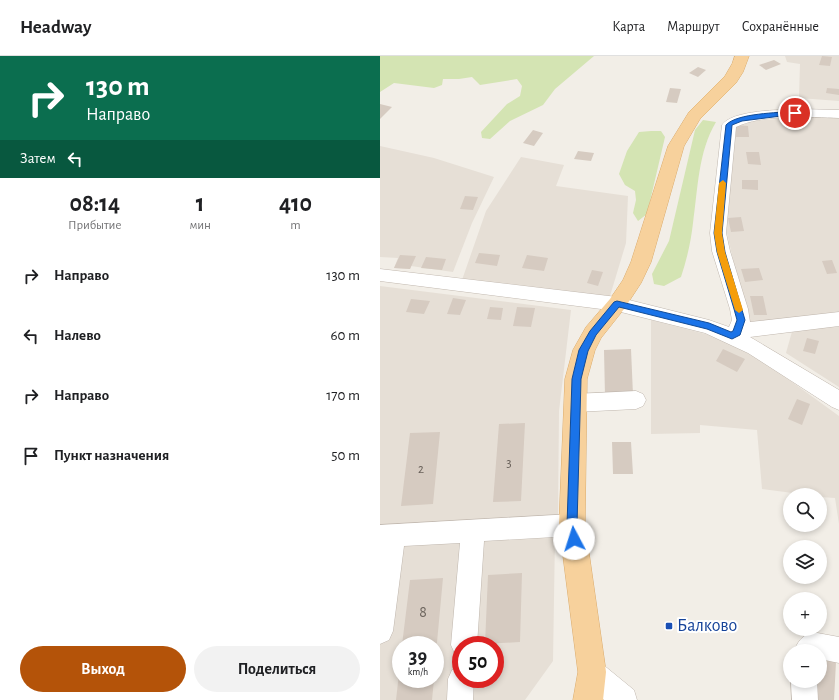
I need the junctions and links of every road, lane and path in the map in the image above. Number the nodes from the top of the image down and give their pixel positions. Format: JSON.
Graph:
{"nodes":[{"id":1,"x":742,"y":56,"type":"edge"},
{"id":2,"x":839,"y":114,"type":"edge"},
{"id":3,"x":380,"y":275,"type":"edge"},
{"id":4,"x":617,"y":304,"type":"junction"},
{"id":5,"x":839,"y":319,"type":"edge"},
{"id":6,"x":734,"y":334,"type":"junction"},
{"id":7,"x":636,"y":400,"type":"dead end"},
{"id":8,"x":839,"y":401,"type":"edge"},
{"id":9,"x":576,"y":403,"type":"junction"},
{"id":10,"x":572,"y":525,"type":"junction"},
{"id":11,"x":473,"y":531,"type":"junction"},
{"id":12,"x":387,"y":536,"type":"edge"},
{"id":13,"x":380,"y":631,"type":"edge"},
{"id":14,"x":465,"y":636,"type":"edge"},
{"id":15,"x":827,"y":648,"type":"edge"},
{"id":16,"x":839,"y":650,"type":"edge"},
{"id":17,"x":592,"y":672,"type":"junction"},
{"id":18,"x":461,"y":688,"type":"edge"},
{"id":19,"x":804,"y":688,"type":"edge"},
{"id":20,"x":460,"y":700,"type":"edge"},
{"id":21,"x":588,"y":700,"type":"edge"},
{"id":22,"x":624,"y":700,"type":"edge"},
{"id":23,"x":805,"y":700,"type":"edge"}],
"edges":[{"from":1,"to":4,"type":"main road"},
{"from":2,"to":6,"type":"street"},
{"from":3,"to":4,"type":"street"},
{"from":4,"to":6,"type":"street"},
{"from":4,"to":9,"type":"main road"},
{"from":5,"to":6,"type":"street"},
{"from":6,"to":8,"type":"street"},
{"from":7,"to":9,"type":"street"},
{"from":9,"to":10,"type":"main road"},
{"from":10,"to":11,"type":"street"},
{"from":10,"to":17,"type":"main road"},
{"from":11,"to":12,"type":"street"},
{"from":11,"to":14,"type":"street"},
{"from":12,"to":13,"type":"street"},
{"from":15,"to":16,"type":"street"},
{"from":17,"to":21,"type":"main road"},
{"from":17,"to":22,"type":"street"},
{"from":18,"to":20,"type":"street"},
{"from":19,"to":23,"type":"street"}]}
